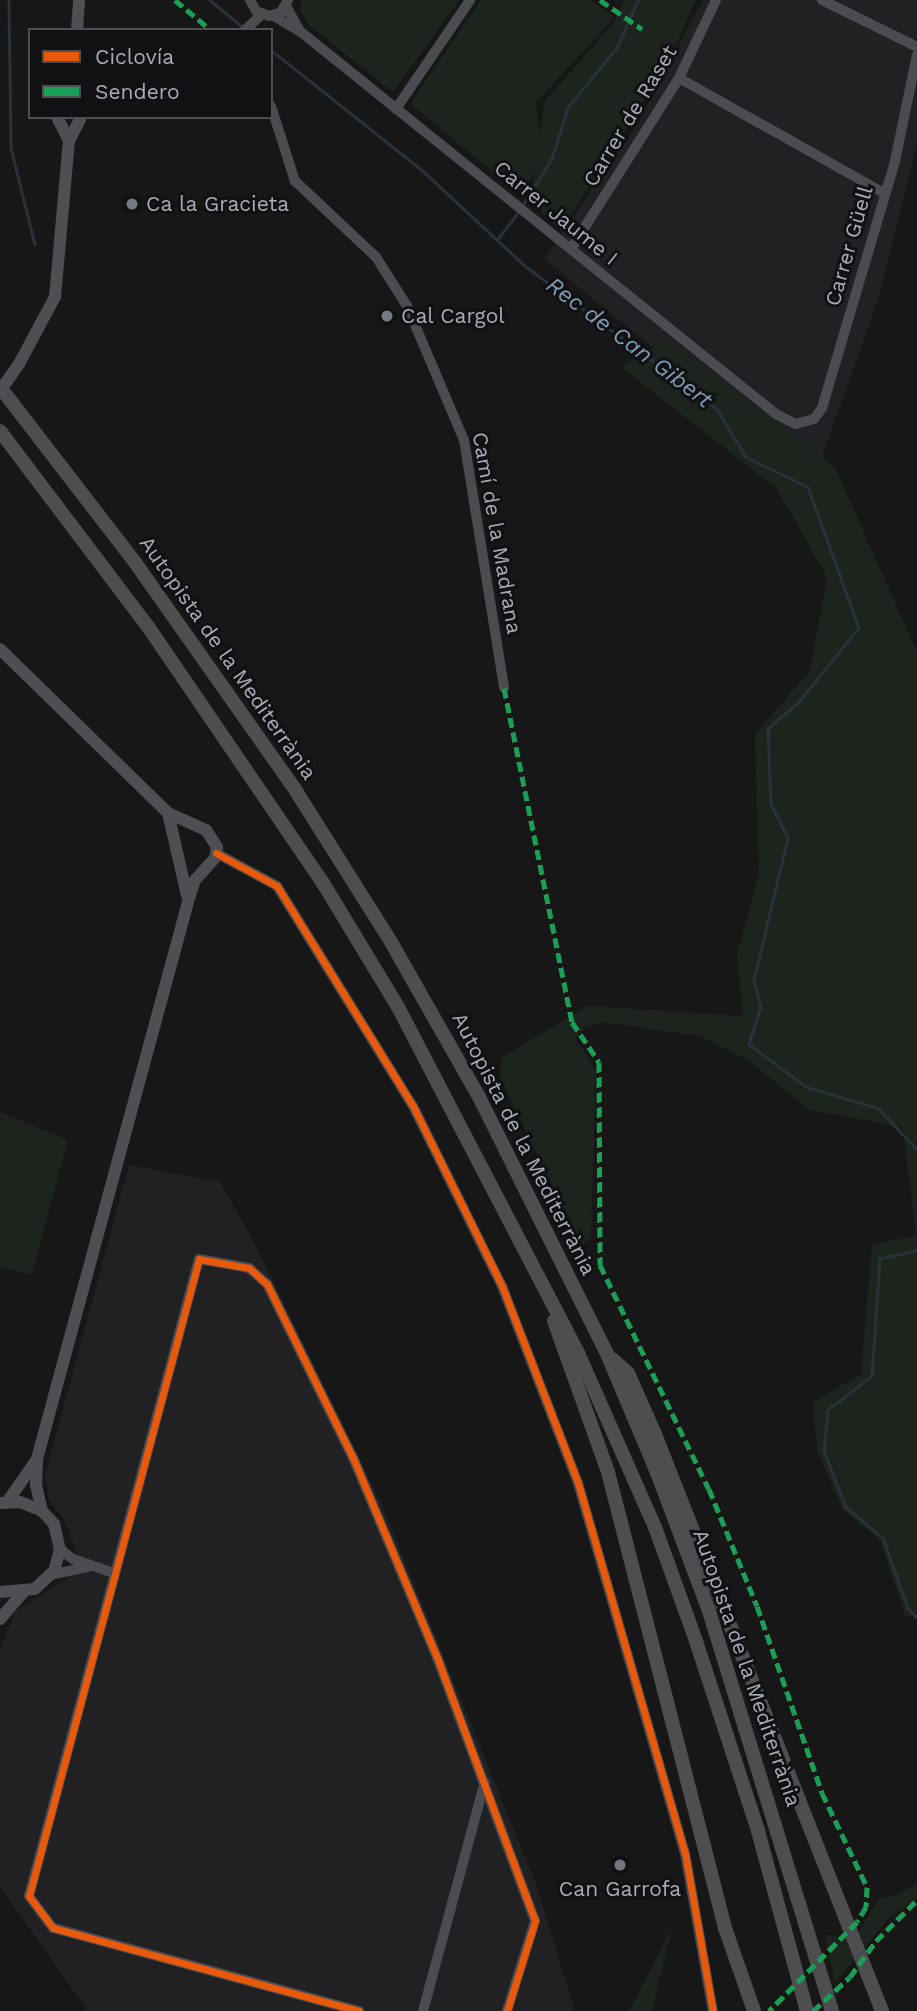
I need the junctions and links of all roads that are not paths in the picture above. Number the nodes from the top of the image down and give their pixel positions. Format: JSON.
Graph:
{"nodes":[{"id":1,"x":79,"y":0,"type":"edge"},
{"id":2,"x":470,"y":0,"type":"edge"},
{"id":3,"x":716,"y":0,"type":"edge"},
{"id":4,"x":822,"y":0,"type":"edge"},
{"id":5,"x":287,"y":3,"type":"edge"},
{"id":6,"x":255,"y":8,"type":"edge"},
{"id":7,"x":274,"y":16,"type":"junction"},
{"id":8,"x":77,"y":28,"type":"edge"},
{"id":9,"x":246,"y":28,"type":"edge"},
{"id":10,"x":301,"y":32,"type":"junction"},
{"id":11,"x":917,"y":47,"type":"edge"},
{"id":12,"x":917,"y":55,"type":"edge"},
{"id":13,"x":679,"y":78,"type":"junction"},
{"id":14,"x":397,"y":109,"type":"junction"},
{"id":15,"x":273,"y":112,"type":"edge"},
{"id":16,"x":60,"y":119,"type":"edge"},
{"id":17,"x":80,"y":119,"type":"edge"},
{"id":18,"x":69,"y":141,"type":"junction"},
{"id":19,"x":884,"y":193,"type":"junction"},
{"id":20,"x":570,"y":249,"type":"junction"},
{"id":21,"x":0,"y":389,"type":"edge"},
{"id":22,"x":789,"y":423,"type":"joint"},
{"id":23,"x":0,"y":431,"type":"edge"},
{"id":24,"x":0,"y":649,"type":"edge"},
{"id":25,"x":504,"y":688,"type":"dead end"},
{"id":26,"x":168,"y":813,"type":"junction"},
{"id":27,"x":196,"y":828,"type":"junction"},
{"id":28,"x":177,"y":840,"type":"junction"},
{"id":29,"x":216,"y":853,"type":"junction"},
{"id":30,"x":181,"y":862,"type":"junction"},
{"id":31,"x":202,"y":868,"type":"junction"},
{"id":32,"x":188,"y":902,"type":"junction"},
{"id":33,"x":547,"y":1293,"type":"junction"},
{"id":34,"x":608,"y":1356,"type":"junction"},
{"id":35,"x":37,"y":1459,"type":"junction"},
{"id":36,"x":4,"y":1502,"type":"edge"},
{"id":37,"x":42,"y":1511,"type":"junction"},
{"id":38,"x":60,"y":1549,"type":"junction"},
{"id":39,"x":90,"y":1567,"type":"junction"},
{"id":40,"x":114,"y":1573,"type":"junction"},
{"id":41,"x":50,"y":1575,"type":"junction"},
{"id":42,"x":0,"y":1592,"type":"edge"},
{"id":43,"x":23,"y":1593,"type":"junction"},
{"id":44,"x":0,"y":1619,"type":"edge"},
{"id":45,"x":485,"y":1782,"type":"junction"},
{"id":46,"x":359,"y":2011,"type":"edge"},
{"id":47,"x":423,"y":2011,"type":"edge"},
{"id":48,"x":507,"y":2011,"type":"edge"},
{"id":49,"x":713,"y":2011,"type":"edge"},
{"id":50,"x":754,"y":2011,"type":"edge"},
{"id":51,"x":807,"y":2011,"type":"edge"},
{"id":52,"x":832,"y":2011,"type":"edge"},
{"id":53,"x":882,"y":2011,"type":"edge"}],
"edges":[{"from":1,"to":8,"type":"main road"},
{"from":2,"to":14,"type":"street"},
{"from":3,"to":13,"type":"street","name":"Carrer de Raset"},
{"from":4,"to":11,"type":"street"},
{"from":5,"to":7,"type":"street"},
{"from":5,"to":10,"type":"street","name":"Carrer Jaume I"},
{"from":6,"to":7,"type":"street"},
{"from":6,"to":9,"type":"street"},
{"from":7,"to":10,"type":"street","name":"Carrer Jaume I"},
{"from":10,"to":14,"type":"street","name":"Carrer Jaume I"},
{"from":12,"to":19,"type":"street","name":"Carrer Güell"},
{"from":13,"to":19,"type":"street"},
{"from":13,"to":20,"type":"street","name":"Carrer de Raset"},
{"from":14,"to":20,"type":"street","name":"Carrer Jaume I"},
{"from":15,"to":25,"type":"street","name":"Camí de la Madrana"},
{"from":16,"to":18,"type":"main road"},
{"from":17,"to":18,"type":"main road"},
{"from":18,"to":21,"type":"main road","bridge":true},
{"from":19,"to":22,"type":"street","name":"Carrer Güell"},
{"from":20,"to":22,"type":"street","name":"Carrer Jaume I"},
{"from":21,"to":34,"type":"highway","name":"Autopista de la Mediterrània"},
{"from":23,"to":33,"type":"highway","name":"Autopista de la Mediterrània"},
{"from":24,"to":26,"type":"main road"},
{"from":26,"to":27,"type":"main road"},
{"from":26,"to":28,"type":"main road"},
{"from":27,"to":28,"type":"main road"},
{"from":27,"to":29,"type":"main road"},
{"from":28,"to":30,"type":"main road"},
{"from":29,"to":31,"type":"main road"},
{"from":29,"to":49,"type":"street"},
{"from":30,"to":31,"type":"main road"},
{"from":30,"to":32,"type":"main road"},
{"from":31,"to":32,"type":"main road"},
{"from":32,"to":35,"type":"main road"},
{"from":33,"to":50,"type":"highway"},
{"from":33,"to":51,"type":"highway","name":"Autopista de la Mediterrània"},
{"from":34,"to":52,"type":"highway","name":"Autopista de la Mediterrània"},
{"from":34,"to":53,"type":"highway"},
{"from":35,"to":36,"type":"main road"},
{"from":35,"to":37,"type":"main road"},
{"from":36,"to":37,"type":"main road"},
{"from":37,"to":38,"type":"main road"},
{"from":38,"to":39,"type":"street"},
{"from":38,"to":41,"type":"main road"},
{"from":39,"to":40,"type":"street"},
{"from":39,"to":41,"type":"street"},
{"from":40,"to":45,"type":"street"},
{"from":40,"to":46,"type":"street"},
{"from":41,"to":43,"type":"main road"},
{"from":42,"to":43,"type":"main road"},
{"from":43,"to":44,"type":"main road"},
{"from":45,"to":47,"type":"street"},
{"from":45,"to":48,"type":"street"}]}
